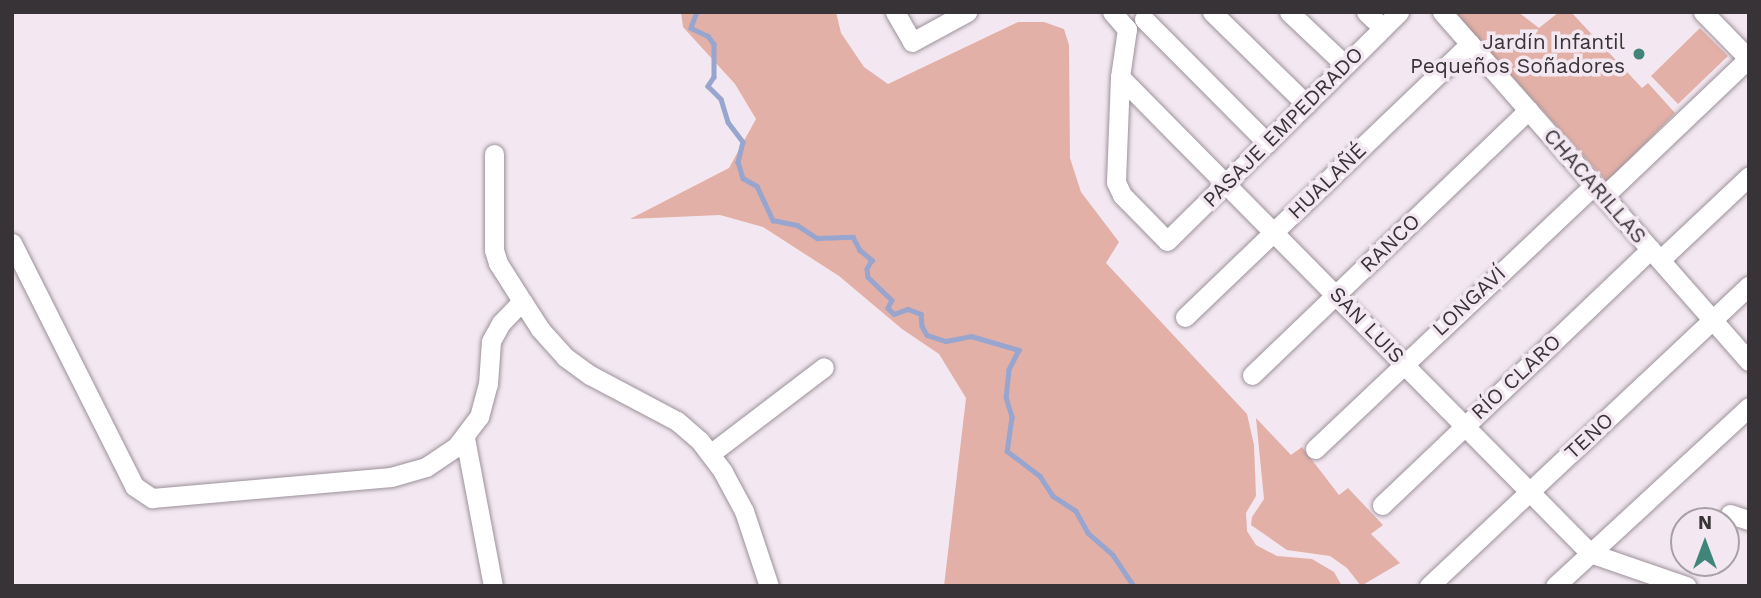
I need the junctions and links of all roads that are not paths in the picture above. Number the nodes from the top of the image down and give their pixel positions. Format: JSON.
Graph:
{"nodes":[{"id":1,"x":895,"y":12,"type":"edge"},
{"id":2,"x":967,"y":12,"type":"edge"},
{"id":3,"x":1112,"y":12,"type":"edge"},
{"id":4,"x":1212,"y":12,"type":"edge"},
{"id":5,"x":1289,"y":12,"type":"edge"},
{"id":6,"x":1366,"y":12,"type":"edge"},
{"id":7,"x":1399,"y":12,"type":"edge"},
{"id":8,"x":1442,"y":12,"type":"edge"},
{"id":9,"x":1703,"y":12,"type":"edge"},
{"id":10,"x":1142,"y":20,"type":"edge"},
{"id":11,"x":1383,"y":28,"type":"junction"},
{"id":12,"x":1470,"y":44,"type":"junction"},
{"id":13,"x":1749,"y":58,"type":"edge"},
{"id":14,"x":1345,"y":65,"type":"junction"},
{"id":15,"x":1120,"y":77,"type":"junction"},
{"id":16,"x":1306,"y":104,"type":"junction"},
{"id":17,"x":1528,"y":110,"type":"junction"},
{"id":18,"x":1267,"y":143,"type":"junction"},
{"id":19,"x":494,"y":154,"type":"dead end"},
{"id":20,"x":1749,"y":176,"type":"edge"},
{"id":21,"x":1226,"y":184,"type":"junction"},
{"id":22,"x":1599,"y":190,"type":"junction"},
{"id":23,"x":1275,"y":231,"type":"junction"},
{"id":24,"x":12,"y":243,"type":"edge"},
{"id":25,"x":1656,"y":255,"type":"junction"},
{"id":26,"x":1749,"y":286,"type":"edge"},
{"id":27,"x":1337,"y":294,"type":"junction"},
{"id":28,"x":522,"y":302,"type":"junction"},
{"id":29,"x":1185,"y":317,"type":"dead end"},
{"id":30,"x":1713,"y":320,"type":"junction"},
{"id":31,"x":1749,"y":360,"type":"edge"},
{"id":32,"x":1403,"y":362,"type":"junction"},
{"id":33,"x":824,"y":366,"type":"dead end"},
{"id":34,"x":1252,"y":375,"type":"dead end"},
{"id":35,"x":1749,"y":407,"type":"edge"},
{"id":36,"x":1464,"y":426,"type":"junction"},
{"id":37,"x":465,"y":438,"type":"junction"},
{"id":38,"x":1315,"y":449,"type":"dead end"},
{"id":39,"x":710,"y":454,"type":"junction"},
{"id":40,"x":1530,"y":491,"type":"junction"},
{"id":41,"x":1382,"y":505,"type":"dead end"},
{"id":42,"x":1590,"y":553,"type":"junction"},
{"id":43,"x":493,"y":586,"type":"edge"},
{"id":44,"x":769,"y":586,"type":"edge"},
{"id":45,"x":1429,"y":586,"type":"edge"},
{"id":46,"x":1555,"y":586,"type":"edge"},
{"id":47,"x":1686,"y":586,"type":"edge"}],
"edges":[{"from":1,"to":2,"type":"street"},
{"from":3,"to":10,"type":"street"},
{"from":4,"to":16,"type":"street"},
{"from":5,"to":14,"type":"street"},
{"from":6,"to":11,"type":"street"},
{"from":7,"to":11,"type":"street","name":"PASAJE EMPEDRADO"},
{"from":8,"to":12,"type":"street","name":"CHACARILLAS"},
{"from":9,"to":13,"type":"street"},
{"from":10,"to":15,"type":"street"},
{"from":10,"to":18,"type":"street"},
{"from":11,"to":14,"type":"street","name":"PASAJE EMPEDRADO"},
{"from":12,"to":17,"type":"street","name":"CHACARILLAS"},
{"from":12,"to":23,"type":"street","name":"HUALAÑÉ"},
{"from":13,"to":22,"type":"street","name":"LONGAVÍ"},
{"from":14,"to":16,"type":"street","name":"PASAJE EMPEDRADO"},
{"from":15,"to":21,"type":"street","name":"SAN LUIS"},
{"from":15,"to":21,"type":"street","name":"PASAJE EMPEDRADO"},
{"from":16,"to":18,"type":"street","name":"PASAJE EMPEDRADO"},
{"from":17,"to":22,"type":"street","name":"CHACARILLAS"},
{"from":17,"to":27,"type":"street","name":"RANCO"},
{"from":18,"to":21,"type":"street","name":"PASAJE EMPEDRADO"},
{"from":19,"to":28,"type":"street"},
{"from":20,"to":25,"type":"street","name":"RÍO CLARO"},
{"from":21,"to":23,"type":"street","name":"SAN LUIS"},
{"from":22,"to":25,"type":"street","name":"CHACARILLAS"},
{"from":22,"to":32,"type":"street","name":"LONGAVÍ"},
{"from":23,"to":27,"type":"street","name":"SAN LUIS"},
{"from":23,"to":29,"type":"street","name":"HUALAÑÉ"},
{"from":24,"to":37,"type":"street"},
{"from":25,"to":30,"type":"street","name":"CHACARILLAS"},
{"from":25,"to":36,"type":"street","name":"RÍO CLARO"},
{"from":26,"to":30,"type":"street","name":"TENO"},
{"from":27,"to":32,"type":"street","name":"SAN LUIS"},
{"from":27,"to":34,"type":"street","name":"RANCO"},
{"from":28,"to":37,"type":"street"},
{"from":28,"to":39,"type":"street"},
{"from":30,"to":31,"type":"street","name":"CHACARILLAS"},
{"from":30,"to":40,"type":"street","name":"TENO"},
{"from":32,"to":36,"type":"street","name":"SAN LUIS"},
{"from":32,"to":38,"type":"street","name":"LONGAVÍ"},
{"from":33,"to":39,"type":"street"},
{"from":35,"to":42,"type":"street"},
{"from":36,"to":40,"type":"street","name":"SAN LUIS"},
{"from":36,"to":41,"type":"street","name":"RÍO CLARO"},
{"from":37,"to":43,"type":"street"},
{"from":39,"to":44,"type":"street"},
{"from":40,"to":42,"type":"street","name":"SAN LUIS"},
{"from":40,"to":45,"type":"street","name":"TENO"},
{"from":42,"to":46,"type":"street"},
{"from":42,"to":47,"type":"street","name":"SAN LUIS"}]}
